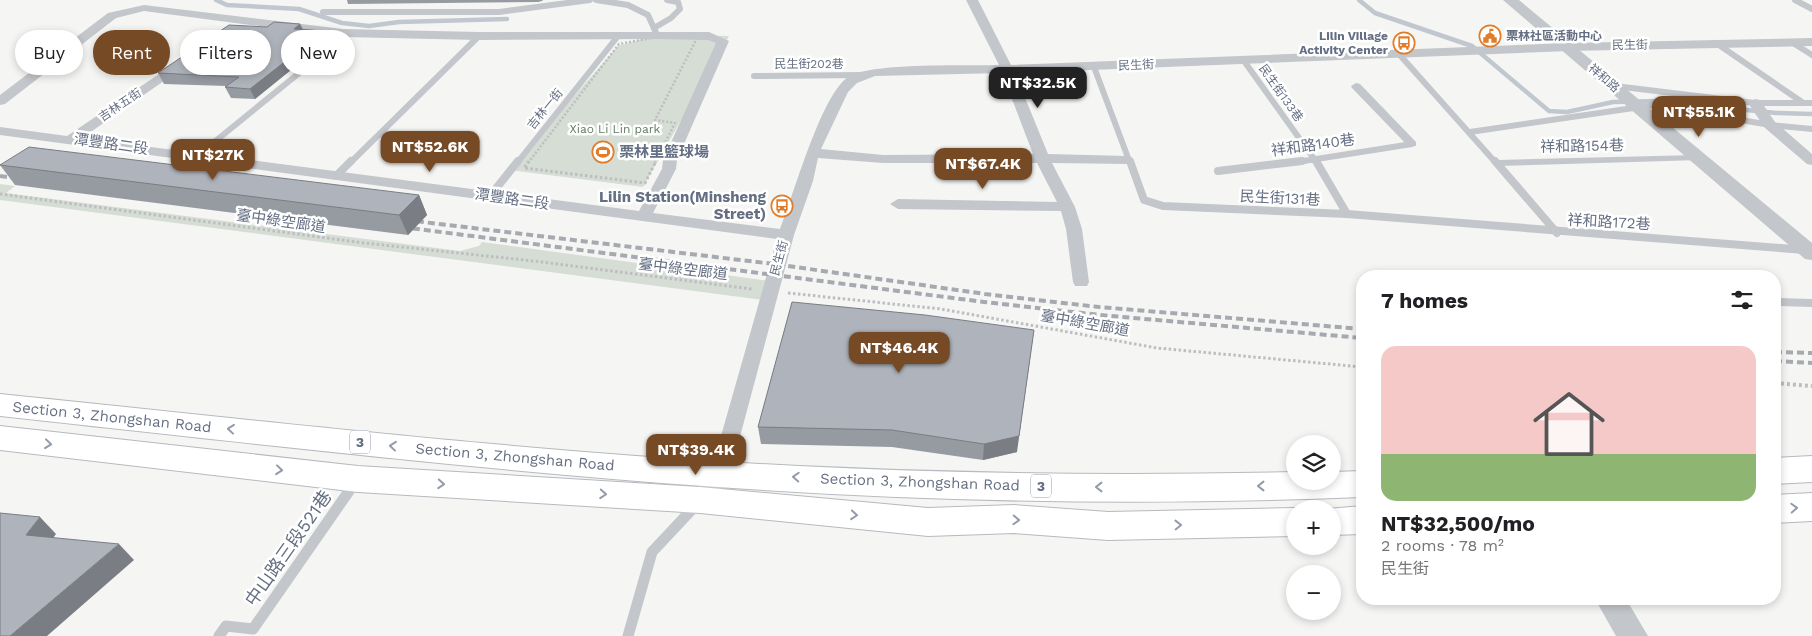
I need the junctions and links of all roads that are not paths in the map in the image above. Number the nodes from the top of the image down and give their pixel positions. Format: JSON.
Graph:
{"nodes":[{"id":1,"x":590,"y":0,"type":"edge"},
{"id":2,"x":596,"y":0,"type":"edge"},
{"id":3,"x":608,"y":0,"type":"edge"},
{"id":4,"x":667,"y":0,"type":"edge"},
{"id":5,"x":972,"y":0,"type":"edge"},
{"id":6,"x":1510,"y":0,"type":"edge"},
{"id":7,"x":1795,"y":0,"type":"edge"},
{"id":8,"x":1812,"y":9,"type":"edge"},
{"id":9,"x":323,"y":12,"type":"dead end"},
{"id":10,"x":243,"y":21,"type":"junction"},
{"id":11,"x":229,"y":30,"type":"edge"},
{"id":12,"x":318,"y":30,"type":"edge"},
{"id":13,"x":656,"y":32,"type":"junction"},
{"id":14,"x":355,"y":33,"type":"edge"},
{"id":15,"x":479,"y":36,"type":"junction"},
{"id":16,"x":618,"y":36,"type":"junction"},
{"id":17,"x":1812,"y":42,"type":"edge"},
{"id":18,"x":1793,"y":43,"type":"junction"},
{"id":19,"x":1716,"y":44,"type":"junction"},
{"id":20,"x":1568,"y":47,"type":"junction"},
{"id":21,"x":1398,"y":53,"type":"junction"},
{"id":22,"x":1812,"y":55,"type":"edge"},
{"id":23,"x":1244,"y":61,"type":"junction"},
{"id":24,"x":180,"y":65,"type":"edge"},
{"id":25,"x":1094,"y":67,"type":"junction"},
{"id":26,"x":1007,"y":68,"type":"junction"},
{"id":27,"x":296,"y":75,"type":"edge"},
{"id":28,"x":864,"y":75,"type":"junction"},
{"id":29,"x":754,"y":76,"type":"dead end"},
{"id":30,"x":1356,"y":86,"type":"dead end"},
{"id":31,"x":1614,"y":86,"type":"junction"},
{"id":32,"x":0,"y":101,"type":"edge"},
{"id":33,"x":1802,"y":102,"type":"junction"},
{"id":34,"x":1812,"y":103,"type":"edge"},
{"id":35,"x":1635,"y":106,"type":"junction"},
{"id":36,"x":1757,"y":108,"type":"junction"},
{"id":37,"x":1770,"y":125,"type":"junction"},
{"id":38,"x":1812,"y":129,"type":"edge"},
{"id":39,"x":0,"y":131,"type":"edge"},
{"id":40,"x":1470,"y":132,"type":"junction"},
{"id":41,"x":71,"y":139,"type":"junction"},
{"id":42,"x":1412,"y":144,"type":"joint"},
{"id":43,"x":812,"y":153,"type":"junction"},
{"id":44,"x":197,"y":156,"type":"junction"},
{"id":45,"x":1696,"y":158,"type":"junction"},
{"id":46,"x":1043,"y":160,"type":"junction"},
{"id":47,"x":1127,"y":160,"type":"junction"},
{"id":48,"x":1315,"y":160,"type":"junction"},
{"id":49,"x":1812,"y":161,"type":"edge"},
{"id":50,"x":1498,"y":163,"type":"junction"},
{"id":51,"x":1218,"y":171,"type":"dead end"},
{"id":52,"x":337,"y":175,"type":"junction"},
{"id":53,"x":490,"y":196,"type":"junction"},
{"id":54,"x":898,"y":204,"type":"dead end"},
{"id":55,"x":1067,"y":207,"type":"junction"},
{"id":56,"x":1347,"y":214,"type":"junction"},
{"id":57,"x":643,"y":217,"type":"junction"},
{"id":58,"x":1558,"y":233,"type":"junction"},
{"id":59,"x":786,"y":235,"type":"junction"},
{"id":60,"x":1810,"y":252,"type":"edge"},
{"id":61,"x":1081,"y":282,"type":"dead end"},
{"id":62,"x":1781,"y":302,"type":"edge"},
{"id":63,"x":1812,"y":303,"type":"edge"},
{"id":64,"x":0,"y":406,"type":"edge"},
{"id":65,"x":0,"y":438,"type":"edge"},
{"id":66,"x":1812,"y":469,"type":"edge"},
{"id":67,"x":1781,"y":471,"type":"edge"},
{"id":68,"x":720,"y":474,"type":"junction"},
{"id":69,"x":358,"y":479,"type":"junction"},
{"id":70,"x":1356,"y":484,"type":"edge"},
{"id":71,"x":700,"y":500,"type":"junction"},
{"id":72,"x":1812,"y":507,"type":"edge"},
{"id":73,"x":1781,"y":509,"type":"edge"},
{"id":74,"x":1356,"y":520,"type":"edge"},
{"id":75,"x":1341,"y":521,"type":"edge"},
{"id":76,"x":1286,"y":522,"type":"edge"},
{"id":77,"x":1614,"y":605,"type":"edge"},
{"id":78,"x":219,"y":636,"type":"edge"},
{"id":79,"x":628,"y":636,"type":"edge"},
{"id":80,"x":1633,"y":636,"type":"edge"}],
"edges":[{"from":1,"to":9,"type":"lane"},
{"from":2,"to":3,"type":"lane"},
{"from":3,"to":13,"type":"lane"},
{"from":4,"to":13,"type":"lane"},
{"from":5,"to":26,"type":"street"},
{"from":6,"to":20,"type":"street","name":"祥和路"},
{"from":7,"to":8,"type":"lane"},
{"from":10,"to":11,"type":"street"},
{"from":10,"to":12,"type":"street"},
{"from":10,"to":32,"type":"street"},
{"from":13,"to":16,"type":"street"},
{"from":13,"to":57,"type":"street"},
{"from":14,"to":15,"type":"street"},
{"from":15,"to":16,"type":"street"},
{"from":15,"to":52,"type":"lane"},
{"from":16,"to":53,"type":"lane","name":"吉林一街"},
{"from":17,"to":18,"type":"street","name":"民生街"},
{"from":18,"to":19,"type":"street","name":"民生街"},
{"from":18,"to":22,"type":"lane"},
{"from":19,"to":20,"type":"street","name":"民生街"},
{"from":19,"to":33,"type":"lane"},
{"from":20,"to":21,"type":"street","name":"民生街"},
{"from":20,"to":31,"type":"street","name":"祥和路"},
{"from":21,"to":23,"type":"street","name":"民生街"},
{"from":21,"to":40,"type":"lane","name":"祥和路172巷"},
{"from":23,"to":25,"type":"street","name":"民生街"},
{"from":23,"to":48,"type":"lane","name":"民生街133巷"},
{"from":24,"to":41,"type":"street","name":"吉林五街"},
{"from":25,"to":26,"type":"street","name":"民生街"},
{"from":25,"to":47,"type":"lane","name":"民生街131巷"},
{"from":26,"to":28,"type":"street","name":"民生街"},
{"from":26,"to":46,"type":"street"},
{"from":27,"to":44,"type":"lane"},
{"from":28,"to":29,"type":"lane","name":"民生街202巷"},
{"from":28,"to":43,"type":"street","name":"民生街"},
{"from":30,"to":42,"type":"street"},
{"from":31,"to":35,"type":"street","name":"祥和路"},
{"from":31,"to":36,"type":"lane"},
{"from":33,"to":34,"type":"lane"},
{"from":33,"to":36,"type":"lane"},
{"from":35,"to":37,"type":"lane"},
{"from":35,"to":40,"type":"lane"},
{"from":35,"to":45,"type":"street","name":"祥和路"},
{"from":36,"to":37,"type":"street"},
{"from":37,"to":38,"type":"lane"},
{"from":37,"to":49,"type":"street"},
{"from":39,"to":41,"type":"street","name":"潭豐路二段"},
{"from":40,"to":50,"type":"lane","name":"祥和路172巷"},
{"from":41,"to":44,"type":"street","name":"潭豐路二段"},
{"from":42,"to":48,"type":"lane","name":"祥和路140巷"},
{"from":43,"to":46,"type":"street"},
{"from":43,"to":59,"type":"street","name":"民生街"},
{"from":44,"to":52,"type":"street","name":"潭豐路二段"},
{"from":45,"to":50,"type":"street","name":"祥和路154巷"},
{"from":45,"to":60,"type":"street","name":"祥和路"},
{"from":46,"to":47,"type":"street"},
{"from":46,"to":55,"type":"street"},
{"from":47,"to":56,"type":"lane","name":"民生街131巷"},
{"from":48,"to":51,"type":"lane","name":"祥和路140巷"},
{"from":48,"to":56,"type":"lane","name":"民生街133巷"},
{"from":50,"to":58,"type":"lane","name":"祥和路172巷"},
{"from":52,"to":53,"type":"street","name":"潭豐路二段"},
{"from":53,"to":57,"type":"street","name":"潭豐路二段"},
{"from":54,"to":55,"type":"street"},
{"from":55,"to":61,"type":"street"},
{"from":56,"to":58,"type":"lane","name":"民生街131巷"},
{"from":57,"to":59,"type":"street","name":"潭豐路二段"},
{"from":58,"to":60,"type":"lane","name":"祥和路172巷"},
{"from":59,"to":68,"type":"street","name":"民生街"},
{"from":62,"to":63,"type":"street"},
{"from":68,"to":64,"type":"main road","name":"Section 3, Zhongshan Road","number":"3","one_way":true},
{"from":65,"to":69,"type":"main road","name":"Section 3, Zhongshan Road","one_way":true},
{"from":66,"to":67,"type":"main road"},
{"from":70,"to":68,"type":"main road","name":"Section 3, Zhongshan Road","number":"3","one_way":true},
{"from":68,"to":71,"type":"street","name":"民生街"},
{"from":69,"to":71,"type":"main road","name":"Section 3, Zhongshan Road","one_way":true},
{"from":69,"to":78,"type":"lane","name":"中山路三段521巷"},
{"from":71,"to":76,"type":"main road","name":"Section 3, Zhongshan Road","one_way":true},
{"from":71,"to":79,"type":"lane"},
{"from":73,"to":72,"type":"main road","one_way":true},
{"from":74,"to":75,"type":"main road"},
{"from":77,"to":80,"type":"street"}]}
